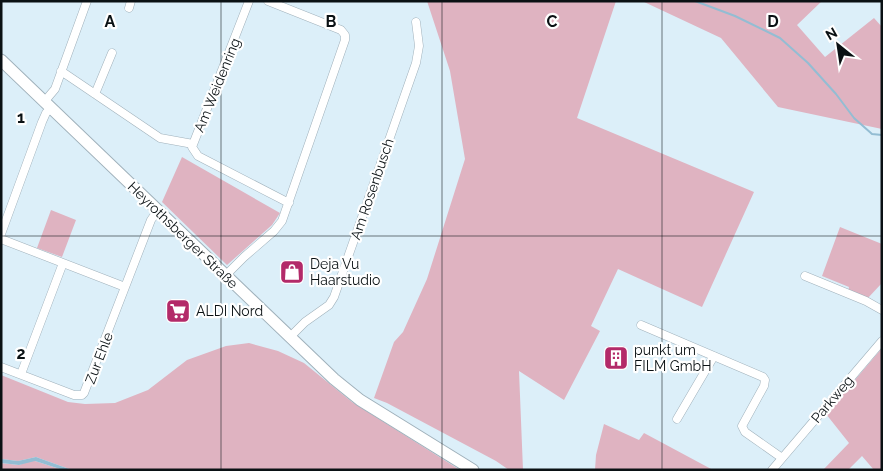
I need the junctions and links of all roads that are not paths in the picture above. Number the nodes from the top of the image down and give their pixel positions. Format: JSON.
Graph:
{"nodes":[{"id":1,"x":87,"y":1,"type":"edge"},
{"id":2,"x":249,"y":1,"type":"edge"},
{"id":3,"x":268,"y":1,"type":"edge"},
{"id":4,"x":416,"y":22,"type":"dead end"},
{"id":5,"x":112,"y":53,"type":"dead end"},
{"id":6,"x":1,"y":60,"type":"edge"},
{"id":7,"x":61,"y":71,"type":"junction"},
{"id":8,"x":95,"y":94,"type":"junction"},
{"id":9,"x":48,"y":105,"type":"junction"},
{"id":10,"x":193,"y":144,"type":"junction"},
{"id":11,"x":289,"y":203,"type":"junction"},
{"id":12,"x":158,"y":210,"type":"junction"},
{"id":13,"x":1,"y":234,"type":"edge"},
{"id":14,"x":1,"y":239,"type":"edge"},
{"id":15,"x":63,"y":262,"type":"junction"},
{"id":16,"x":225,"y":276,"type":"junction"},
{"id":17,"x":805,"y":276,"type":"dead end"},
{"id":18,"x":126,"y":287,"type":"junction"},
{"id":19,"x":882,"y":310,"type":"edge"},
{"id":20,"x":641,"y":325,"type":"dead end"},
{"id":21,"x":290,"y":338,"type":"junction"},
{"id":22,"x":882,"y":341,"type":"edge"},
{"id":23,"x":714,"y":356,"type":"junction"},
{"id":24,"x":1,"y":367,"type":"edge"},
{"id":25,"x":21,"y":374,"type":"junction"},
{"id":26,"x":677,"y":419,"type":"dead end"},
{"id":27,"x":782,"y":458,"type":"junction"},
{"id":28,"x":473,"y":470,"type":"edge"},
{"id":29,"x":772,"y":470,"type":"edge"}],
"edges":[{"from":1,"to":7,"type":"street"},
{"from":2,"to":10,"type":"street","name":"Am Weidenring"},
{"from":3,"to":11,"type":"street"},
{"from":4,"to":21,"type":"street","name":"Am Rosenbusch"},
{"from":5,"to":8,"type":"street"},
{"from":6,"to":9,"type":"street","name":"Heyrothsberger Straße"},
{"from":7,"to":8,"type":"street"},
{"from":7,"to":9,"type":"street"},
{"from":8,"to":10,"type":"street"},
{"from":9,"to":12,"type":"street","name":"Heyrothsberger Straße"},
{"from":9,"to":13,"type":"street"},
{"from":10,"to":11,"type":"street","name":"Am Weidenring"},
{"from":11,"to":16,"type":"street"},
{"from":12,"to":16,"type":"street","name":"Heyrothsberger Straße"},
{"from":12,"to":18,"type":"street","name":"Zur Ehle"},
{"from":14,"to":15,"type":"street"},
{"from":15,"to":18,"type":"street"},
{"from":15,"to":25,"type":"street"},
{"from":16,"to":21,"type":"street","name":"Heyrothsberger Straße"},
{"from":17,"to":19,"type":"street"},
{"from":18,"to":25,"type":"street","name":"Zur Ehle"},
{"from":20,"to":23,"type":"street"},
{"from":21,"to":28,"type":"street","name":"Heyrothsberger Straße"},
{"from":22,"to":27,"type":"street","name":"Parkweg"},
{"from":23,"to":26,"type":"street"},
{"from":23,"to":27,"type":"street"},
{"from":24,"to":25,"type":"street","name":"Zur Ehle"},
{"from":27,"to":29,"type":"street","name":"Parkweg"}]}
